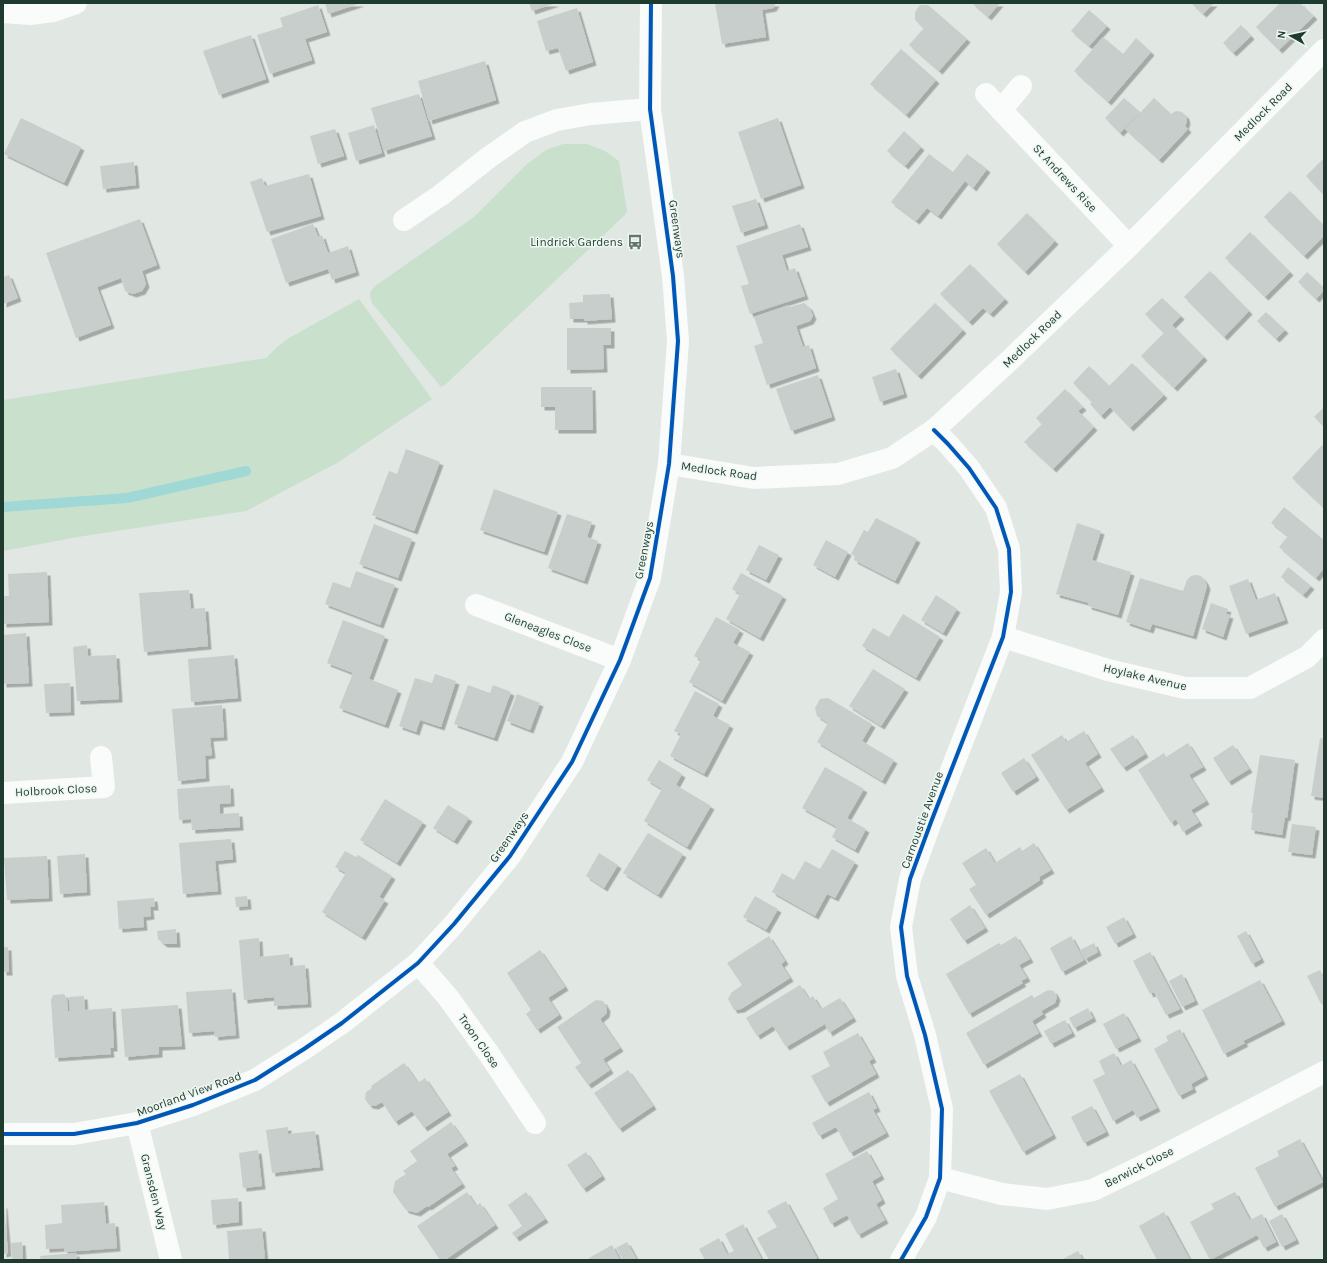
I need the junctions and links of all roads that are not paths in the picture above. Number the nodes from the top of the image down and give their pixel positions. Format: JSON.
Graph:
{"nodes":[{"id":1,"x":76,"y":3,"type":"edge"},
{"id":2,"x":651,"y":3,"type":"edge"},
{"id":3,"x":3,"y":12,"type":"edge"},
{"id":4,"x":1324,"y":50,"type":"edge"},
{"id":5,"x":1021,"y":86,"type":"dead end"},
{"id":6,"x":986,"y":94,"type":"dead end"},
{"id":7,"x":650,"y":109,"type":"junction"},
{"id":8,"x":1001,"y":110,"type":"junction"},
{"id":9,"x":404,"y":220,"type":"dead end"},
{"id":10,"x":1129,"y":246,"type":"junction"},
{"id":11,"x":934,"y":430,"type":"junction"},
{"id":12,"x":669,"y":464,"type":"junction"},
{"id":13,"x":476,"y":605,"type":"dead end"},
{"id":14,"x":1003,"y":637,"type":"junction"},
{"id":15,"x":1324,"y":640,"type":"edge"},
{"id":16,"x":620,"y":660,"type":"junction"},
{"id":17,"x":102,"y":757,"type":"dead end"},
{"id":18,"x":3,"y":793,"type":"edge"},
{"id":19,"x":418,"y":963,"type":"junction"},
{"id":20,"x":342,"y":1023,"type":"joint"},
{"id":21,"x":1324,"y":1072,"type":"edge"},
{"id":22,"x":535,"y":1123,"type":"dead end"},
{"id":23,"x":137,"y":1124,"type":"junction"},
{"id":24,"x":3,"y":1134,"type":"edge"},
{"id":25,"x":940,"y":1178,"type":"junction"},
{"id":26,"x":171,"y":1260,"type":"edge"},
{"id":27,"x":901,"y":1260,"type":"edge"}],
"edges":[{"from":1,"to":3,"type":"street"},
{"from":2,"to":7,"type":"street","name":"Greenways"},
{"from":4,"to":10,"type":"street","name":"Medlock Road"},
{"from":5,"to":8,"type":"street"},
{"from":6,"to":8,"type":"street","name":"St Andrews Rise"},
{"from":7,"to":9,"type":"street"},
{"from":7,"to":12,"type":"street","name":"Greenways"},
{"from":8,"to":10,"type":"street","name":"St Andrews Rise"},
{"from":10,"to":11,"type":"street","name":"Medlock Road"},
{"from":11,"to":12,"type":"street","name":"Medlock Road"},
{"from":11,"to":14,"type":"street","name":"Carnoustie Avenue"},
{"from":12,"to":16,"type":"street","name":"Greenways"},
{"from":13,"to":16,"type":"street","name":"Gleneagles Close"},
{"from":14,"to":15,"type":"street","name":"Hoylake Avenue"},
{"from":14,"to":25,"type":"street","name":"Carnoustie Avenue"},
{"from":16,"to":19,"type":"street","name":"Greenways"},
{"from":17,"to":18,"type":"street","name":"Holbrook Close"},
{"from":19,"to":20,"type":"street","name":"Greenways"},
{"from":19,"to":22,"type":"street","name":"Troon Close"},
{"from":20,"to":23,"type":"street","name":"Moorland View Road"},
{"from":21,"to":25,"type":"street","name":"Berwick Close"},
{"from":23,"to":24,"type":"street","name":"Moorland View Road"},
{"from":23,"to":26,"type":"street","name":"Gransden Way"},
{"from":25,"to":27,"type":"street","name":"Carnoustie Avenue"}]}
